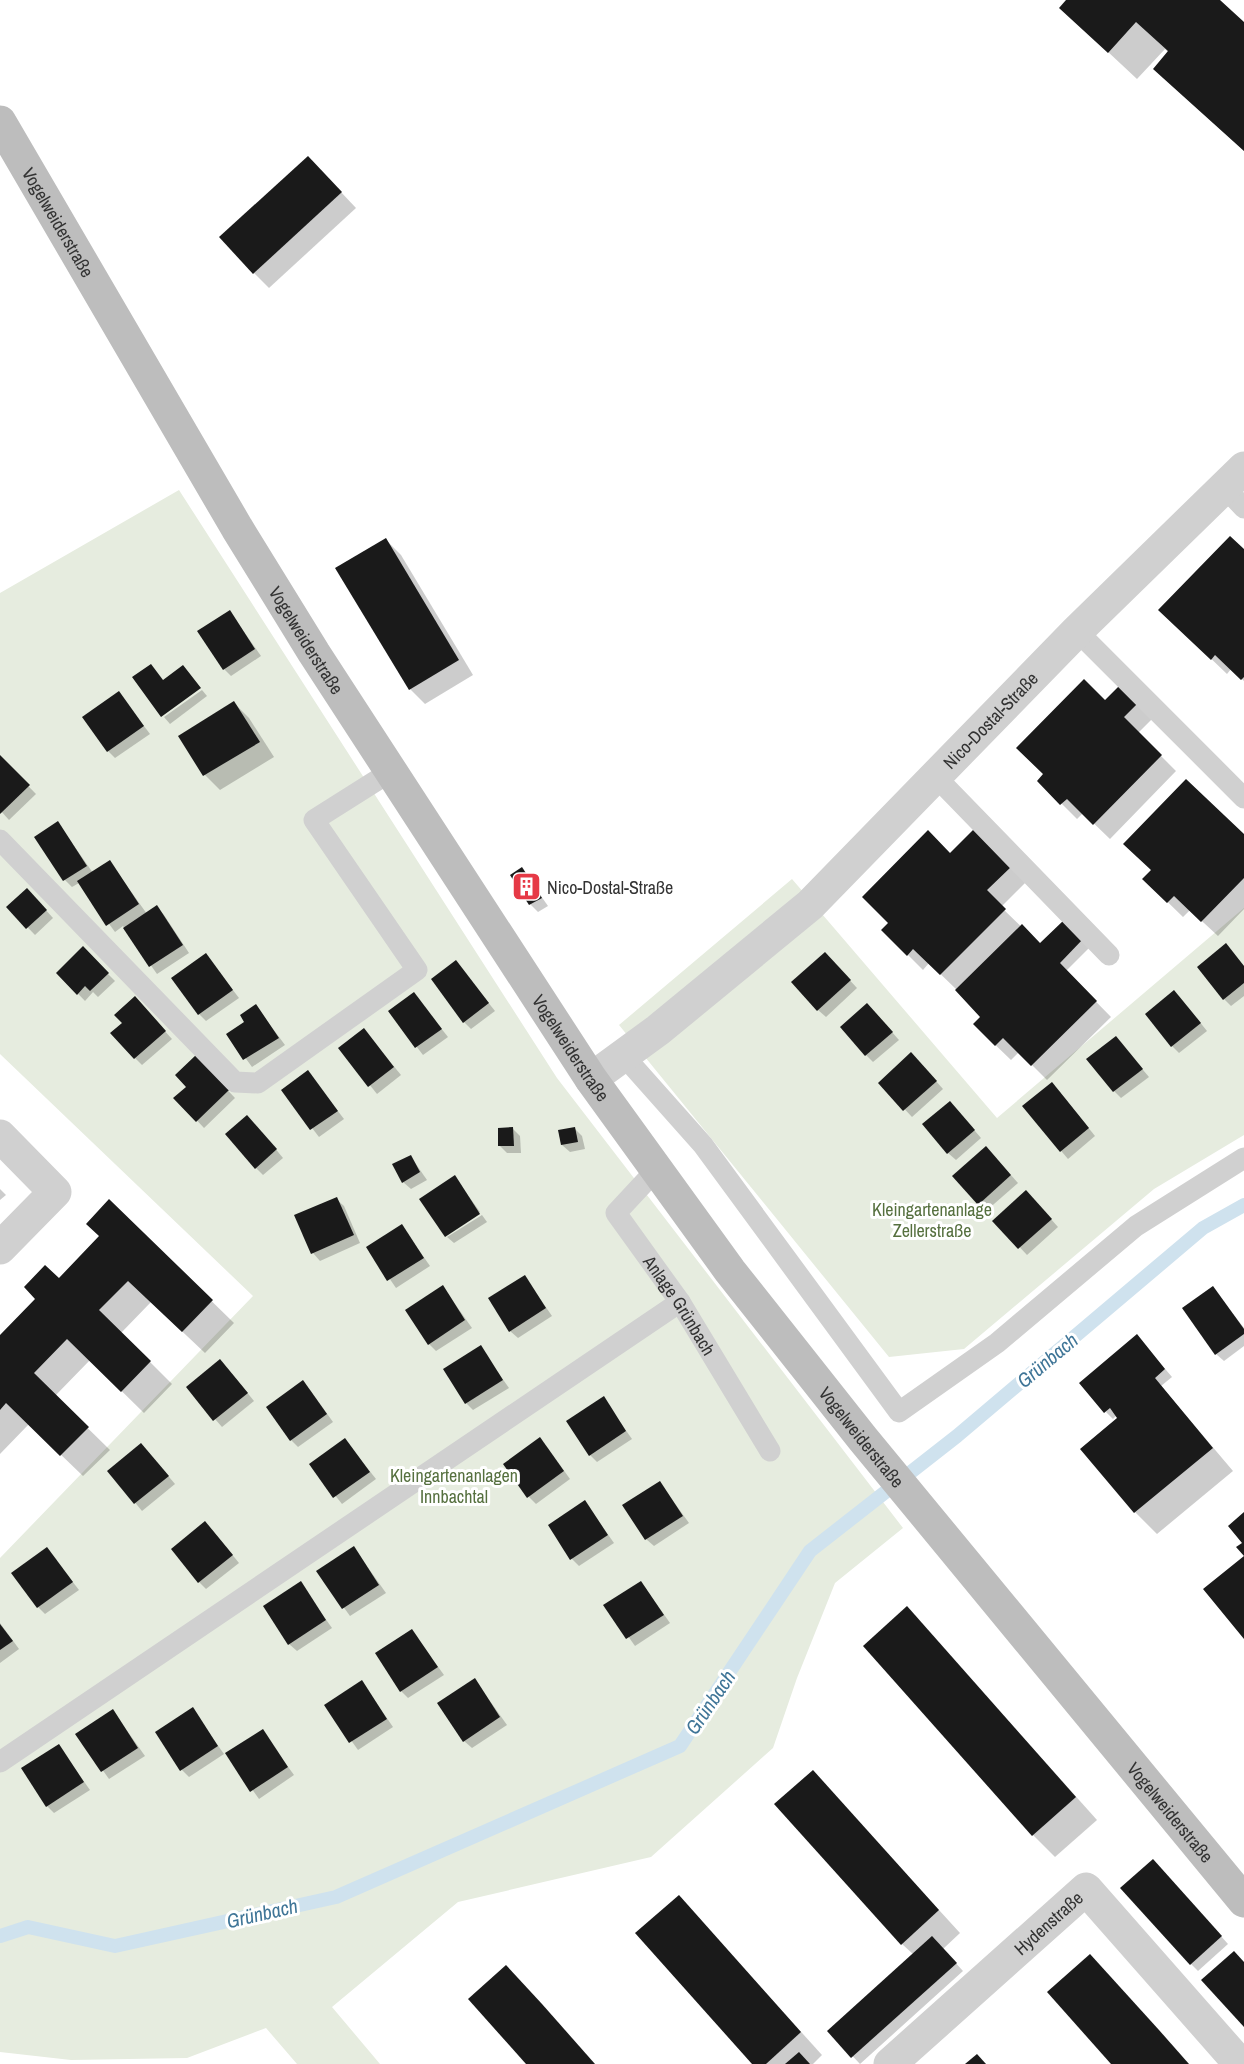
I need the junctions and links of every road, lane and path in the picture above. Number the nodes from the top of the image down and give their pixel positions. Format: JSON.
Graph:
{"nodes":[{"id":1,"x":0,"y":122,"type":"edge"},
{"id":2,"x":1238,"y":488,"type":"edge"},
{"id":3,"x":1077,"y":631,"type":"junction"},
{"id":4,"x":390,"y":772,"type":"junction"},
{"id":5,"x":937,"y":778,"type":"junction"},
{"id":6,"x":1244,"y":798,"type":"edge"},
{"id":7,"x":0,"y":840,"type":"edge"},
{"id":8,"x":1109,"y":955,"type":"dead end"},
{"id":9,"x":623,"y":1055,"type":"junction"},
{"id":10,"x":591,"y":1078,"type":"junction"},
{"id":11,"x":0,"y":1137,"type":"edge"},
{"id":12,"x":1244,"y":1158,"type":"edge"},
{"id":13,"x":656,"y":1170,"type":"junction"},
{"id":14,"x":0,"y":1248,"type":"edge"},
{"id":15,"x":680,"y":1302,"type":"junction"},
{"id":16,"x":770,"y":1450,"type":"dead end"},
{"id":17,"x":0,"y":1762,"type":"edge"},
{"id":18,"x":1244,"y":1901,"type":"edge"},
{"id":19,"x":890,"y":2064,"type":"edge"},
{"id":20,"x":1240,"y":2064,"type":"edge"}],
"edges":[{"from":1,"to":4,"type":"main road","name":"Vogelweiderstraße"},
{"from":2,"to":3,"type":"street","name":"Nico-Dostal-Straße"},
{"from":3,"to":5,"type":"street","name":"Nico-Dostal-Straße"},
{"from":3,"to":6,"type":"lane"},
{"from":4,"to":7,"type":"lane"},
{"from":4,"to":10,"type":"main road","name":"Vogelweiderstraße"},
{"from":5,"to":8,"type":"lane"},
{"from":5,"to":9,"type":"street","name":"Nico-Dostal-Straße"},
{"from":9,"to":10,"type":"street","name":"Nico-Dostal-Straße"},
{"from":9,"to":12,"type":"lane"},
{"from":10,"to":13,"type":"main road","name":"Vogelweiderstraße"},
{"from":11,"to":14,"type":"street"},
{"from":13,"to":15,"type":"lane","name":"Anlage Grünbach"},
{"from":13,"to":18,"type":"main road","name":"Vogelweiderstraße"},
{"from":15,"to":16,"type":"lane","name":"Anlage Grünbach"},
{"from":15,"to":17,"type":"lane"},
{"from":19,"to":20,"type":"street","name":"Hydenstraße"}]}
